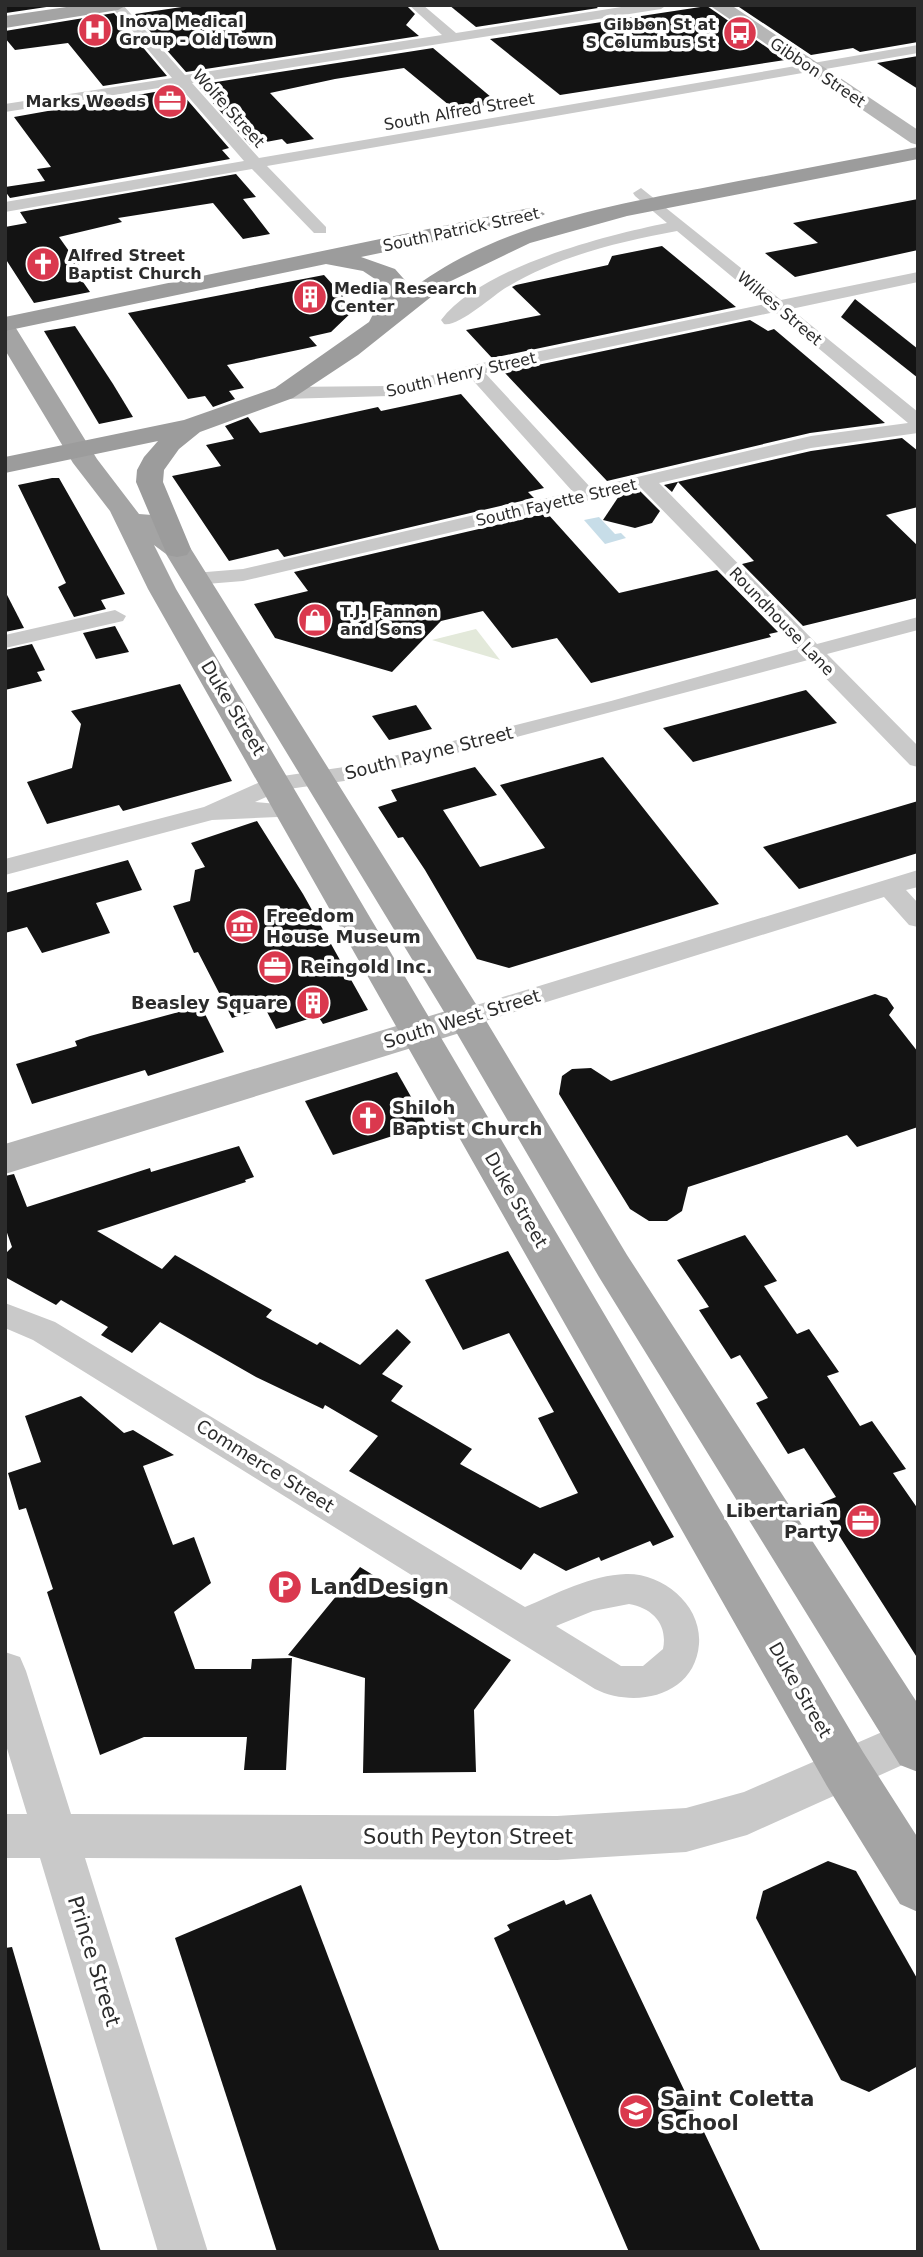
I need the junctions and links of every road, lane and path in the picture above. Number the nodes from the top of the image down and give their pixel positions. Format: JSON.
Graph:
{"nodes":[{"id":1,"x":117,"y":5,"type":"edge"},
{"id":2,"x":415,"y":5,"type":"edge"},
{"id":3,"x":662,"y":5,"type":"edge"},
{"id":4,"x":718,"y":5,"type":"edge"},
{"id":5,"x":5,"y":22,"type":"edge"},
{"id":6,"x":454,"y":38,"type":"junction"},
{"id":7,"x":918,"y":50,"type":"edge"},
{"id":8,"x":811,"y":68,"type":"junction"},
{"id":9,"x":180,"y":81,"type":"junction"},
{"id":10,"x":5,"y":108,"type":"edge"},
{"id":11,"x":918,"y":139,"type":"edge"},
{"id":12,"x":918,"y":153,"type":"edge"},
{"id":13,"x":256,"y":164,"type":"junction"},
{"id":14,"x":648,"y":199,"type":"junction"},
{"id":15,"x":5,"y":207,"type":"edge"},
{"id":16,"x":680,"y":225,"type":"junction"},
{"id":17,"x":320,"y":230,"type":"dead end"},
{"id":18,"x":317,"y":259,"type":"junction"},
{"id":19,"x":918,"y":276,"type":"edge"},
{"id":20,"x":779,"y":306,"type":"junction"},
{"id":21,"x":450,"y":320,"type":"dead end"},
{"id":22,"x":5,"y":324,"type":"edge"},
{"id":23,"x":379,"y":327,"type":"junction"},
{"id":24,"x":5,"y":330,"type":"edge"},
{"id":25,"x":473,"y":370,"type":"junction"},
{"id":26,"x":284,"y":393,"type":"junction"},
{"id":27,"x":918,"y":425,"type":"edge"},
{"id":28,"x":191,"y":426,"type":"junction"},
{"id":29,"x":78,"y":450,"type":"junction"},
{"id":30,"x":5,"y":465,"type":"edge"},
{"id":31,"x":646,"y":481,"type":"junction"},
{"id":32,"x":587,"y":495,"type":"junction"},
{"id":33,"x":123,"y":509,"type":"junction"},
{"id":34,"x":177,"y":549,"type":"junction"},
{"id":35,"x":194,"y":579,"type":"junction"},
{"id":36,"x":115,"y":616,"type":"dead end"},
{"id":37,"x":918,"y":623,"type":"edge"},
{"id":38,"x":5,"y":642,"type":"edge"},
{"id":39,"x":812,"y":652,"type":"junction"},
{"id":40,"x":918,"y":760,"type":"edge"},
{"id":41,"x":318,"y":778,"type":"junction"},
{"id":42,"x":285,"y":797,"type":"junction"},
{"id":43,"x":212,"y":811,"type":"junction"},
{"id":44,"x":5,"y":867,"type":"edge"},
{"id":45,"x":918,"y":878,"type":"edge"},
{"id":46,"x":890,"y":888,"type":"junction"},
{"id":47,"x":918,"y":919,"type":"edge"},
{"id":48,"x":466,"y":1018,"type":"junction"},
{"id":49,"x":418,"y":1032,"type":"junction"},
{"id":50,"x":5,"y":1158,"type":"edge"},
{"id":51,"x":5,"y":1315,"type":"edge"},
{"id":52,"x":522,"y":1624,"type":"dead end"},
{"id":53,"x":5,"y":1671,"type":"edge"},
{"id":54,"x":915,"y":1744,"type":"edge"},
{"id":55,"x":845,"y":1769,"type":"junction"},
{"id":56,"x":5,"y":1836,"type":"edge"},
{"id":57,"x":55,"y":1836,"type":"junction"},
{"id":58,"x":918,"y":1886,"type":"edge"},
{"id":59,"x":183,"y":2252,"type":"edge"}],
"edges":[{"from":1,"to":5,"type":"main road"},
{"from":1,"to":9,"type":"street","name":"Wolfe Street"},
{"from":2,"to":6,"type":"street"},
{"from":3,"to":6,"type":"street"},
{"from":4,"to":8,"type":"main road","name":"Gibbon Street"},
{"from":6,"to":9,"type":"street"},
{"from":7,"to":8,"type":"street","name":"South Alfred Street"},
{"from":8,"to":11,"type":"main road","name":"Gibbon Street"},
{"from":8,"to":13,"type":"street","name":"South Alfred Street"},
{"from":9,"to":10,"type":"street"},
{"from":9,"to":13,"type":"street","name":"Wolfe Street"},
{"from":11,"to":14,"type":"highway","name":"South Patrick Street"},
{"from":12,"to":14,"type":"highway","name":"South Patrick Street"},
{"from":13,"to":15,"type":"street","name":"South Alfred Street"},
{"from":13,"to":17,"type":"street","name":"Wolfe Street"},
{"from":14,"to":16,"type":"street","name":"Wilkes Street"},
{"from":14,"to":18,"type":"highway","name":"South Patrick Street"},
{"from":14,"to":23,"type":"highway","name":"South Patrick Street"},
{"from":16,"to":20,"type":"street","name":"Wilkes Street"},
{"from":16,"to":21,"type":"street"},
{"from":18,"to":22,"type":"highway","name":"South Patrick Street"},
{"from":18,"to":23,"type":"highway"},
{"from":19,"to":20,"type":"street","name":"South Henry Street"},
{"from":20,"to":25,"type":"street","name":"South Henry Street"},
{"from":20,"to":27,"type":"street","name":"Wilkes Street"},
{"from":23,"to":26,"type":"highway","name":"South Patrick Street"},
{"from":24,"to":29,"type":"main road","name":"Duke Street"},
{"from":25,"to":26,"type":"street","name":"South Henry Street"},
{"from":25,"to":32,"type":"street"},
{"from":26,"to":28,"type":"highway","name":"South Henry Street"},
{"from":27,"to":31,"type":"street","name":"South Fayette Street"},
{"from":28,"to":29,"type":"highway","name":"South Henry Street"},
{"from":28,"to":34,"type":"highway"},
{"from":29,"to":30,"type":"highway","name":"South Henry Street"},
{"from":29,"to":33,"type":"main road","name":"Duke Street"},
{"from":31,"to":32,"type":"street","name":"South Fayette Street"},
{"from":31,"to":39,"type":"street","name":"Roundhouse Lane"},
{"from":32,"to":35,"type":"street","name":"South Fayette Street"},
{"from":33,"to":34,"type":"main road","name":"Duke Street"},
{"from":33,"to":42,"type":"main road","name":"Duke Street"},
{"from":34,"to":35,"type":"main road","name":"Duke Street"},
{"from":35,"to":41,"type":"main road","name":"Duke Street"},
{"from":36,"to":38,"type":"street"},
{"from":37,"to":39,"type":"street","name":"South Payne Street"},
{"from":39,"to":40,"type":"street","name":"Roundhouse Lane"},
{"from":39,"to":41,"type":"street","name":"South Payne Street"},
{"from":41,"to":42,"type":"street","name":"South Payne Street"},
{"from":41,"to":48,"type":"main road","name":"Duke Street"},
{"from":42,"to":43,"type":"street","name":"South Payne Street"},
{"from":42,"to":43,"type":"street","name":"South Payne Street"},
{"from":42,"to":49,"type":"main road","name":"Duke Street"},
{"from":43,"to":44,"type":"street","name":"South Payne Street"},
{"from":45,"to":46,"type":"street","name":"South West Street"},
{"from":46,"to":47,"type":"street"},
{"from":46,"to":48,"type":"street","name":"South West Street"},
{"from":48,"to":49,"type":"main road","name":"South West Street"},
{"from":48,"to":54,"type":"main road","name":"Duke Street"},
{"from":49,"to":50,"type":"main road","name":"South West Street"},
{"from":49,"to":55,"type":"main road","name":"Duke Street"},
{"from":51,"to":52,"type":"street","name":"Commerce Street"},
{"from":53,"to":57,"type":"street","name":"Prince Street"},
{"from":54,"to":55,"type":"street","name":"South Peyton Street"},
{"from":55,"to":57,"type":"street","name":"South Peyton Street"},
{"from":55,"to":58,"type":"main road","name":"Duke Street"},
{"from":56,"to":57,"type":"street","name":"South Peyton Street"},
{"from":57,"to":59,"type":"street","name":"Prince Street"}]}
